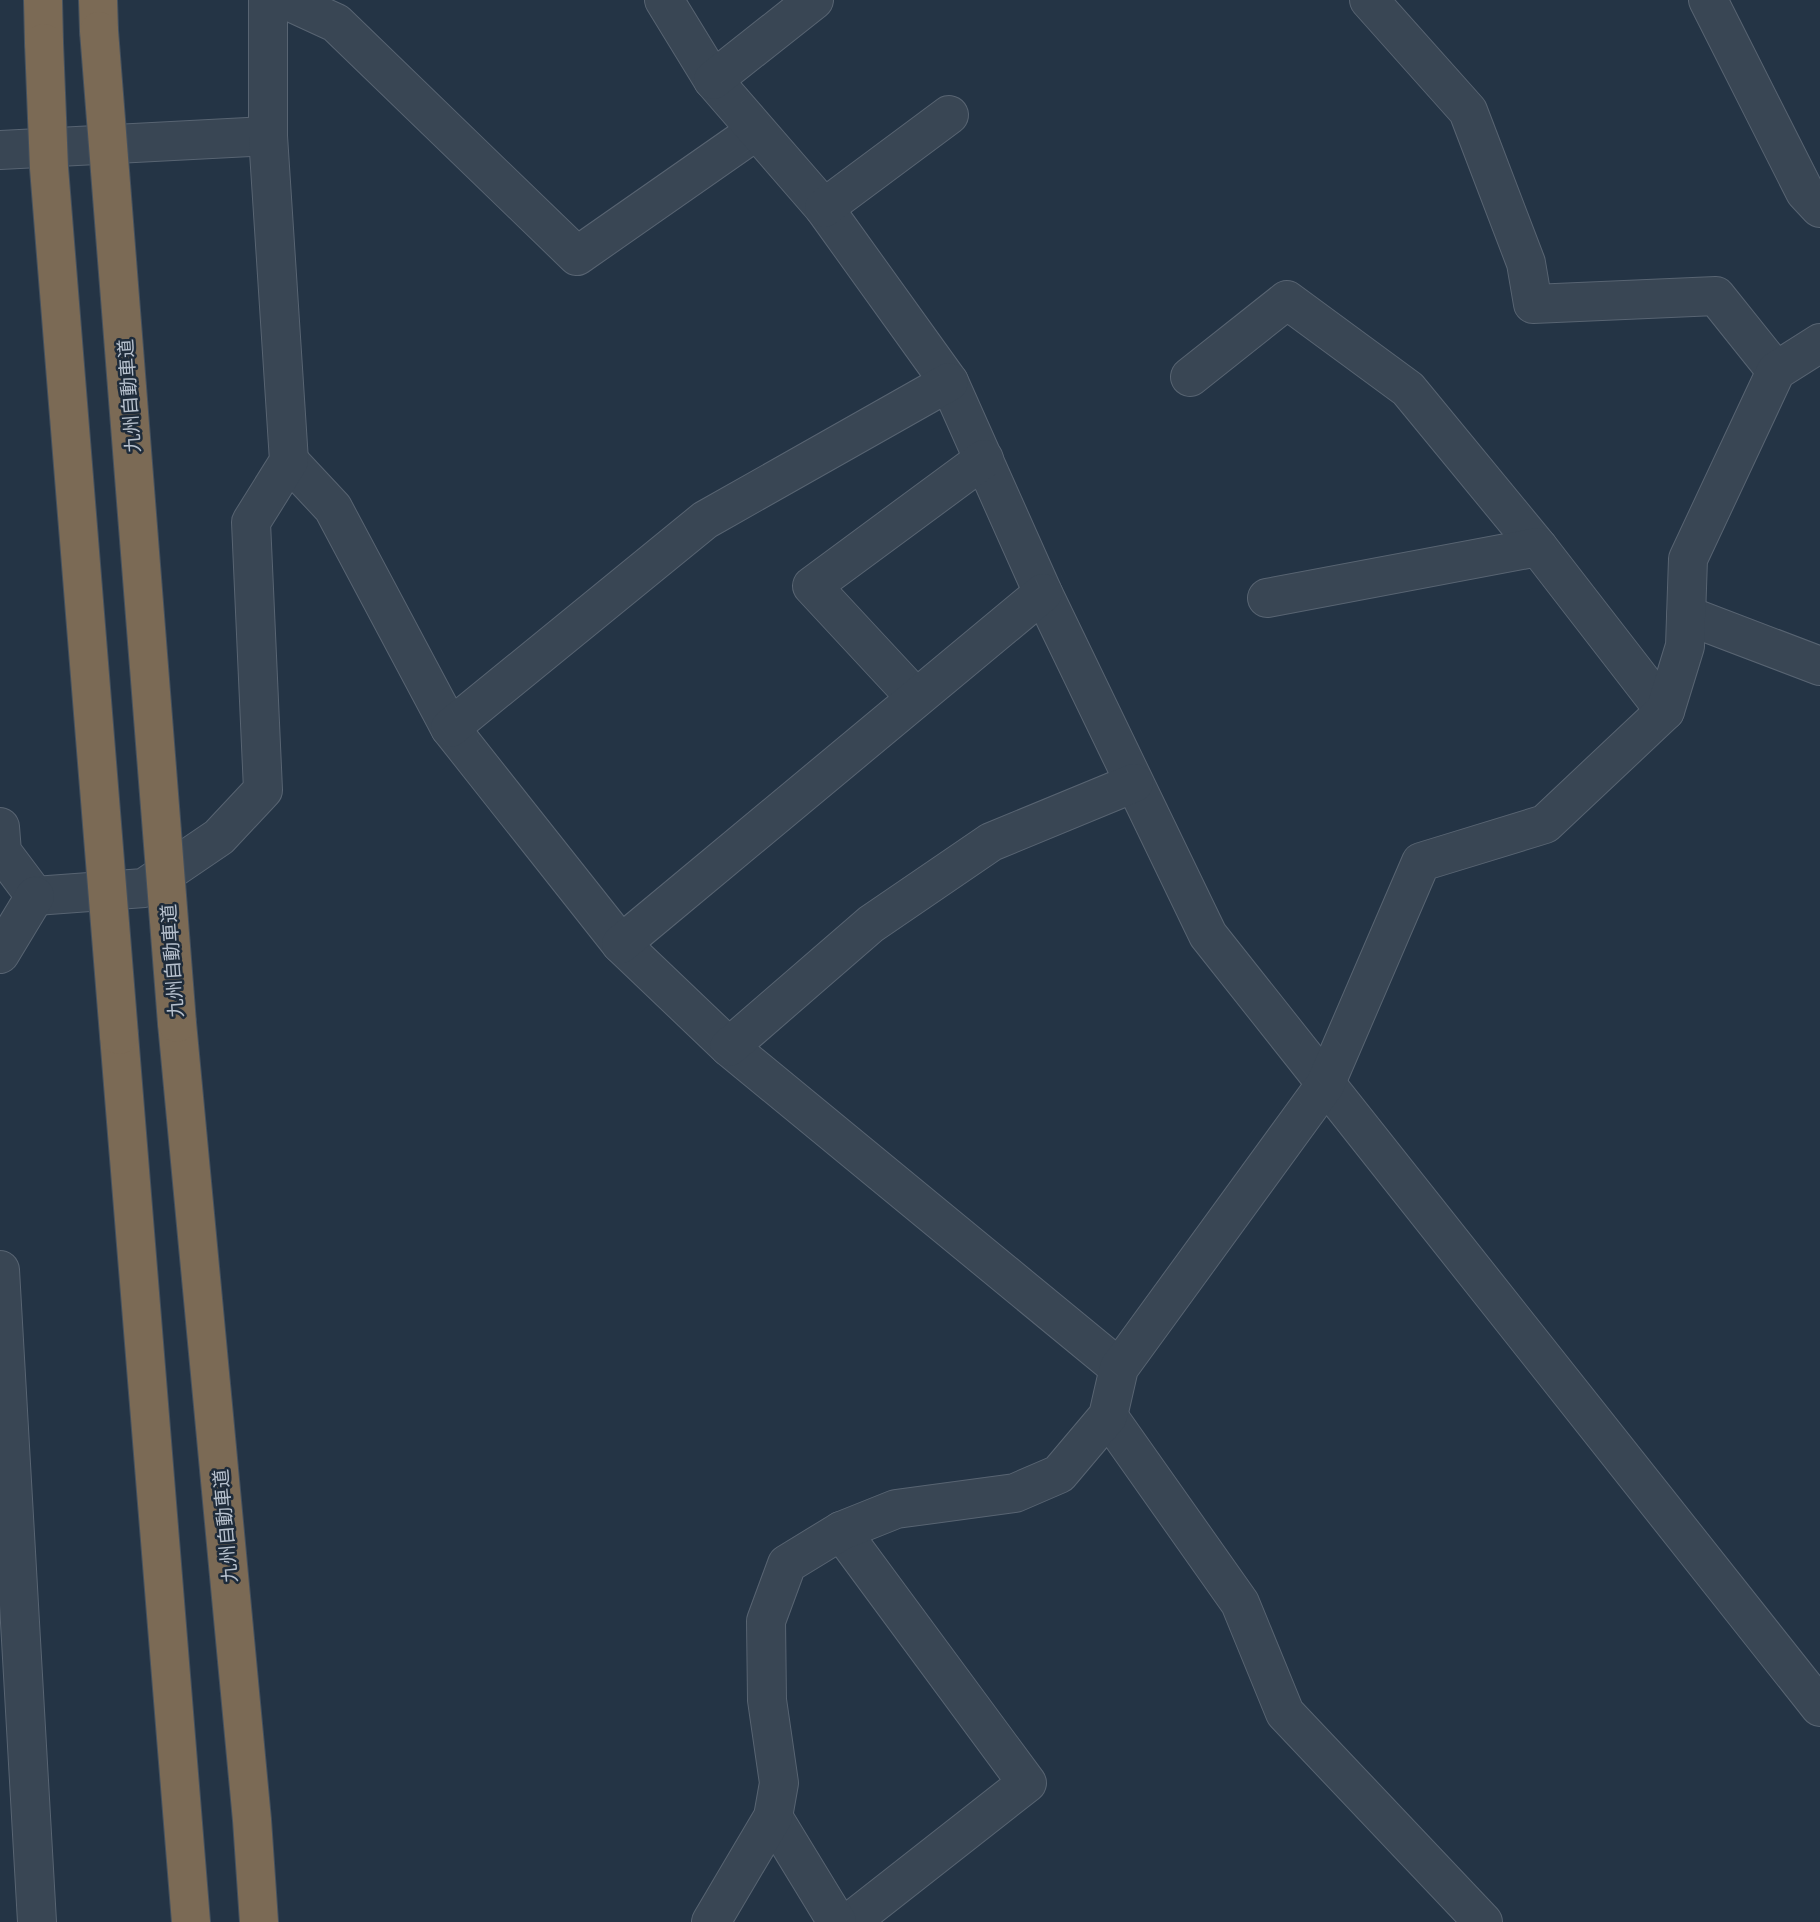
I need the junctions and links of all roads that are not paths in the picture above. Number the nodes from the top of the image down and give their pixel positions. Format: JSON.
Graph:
{"nodes":[{"id":1,"x":43,"y":0,"type":"edge"},
{"id":2,"x":268,"y":0,"type":"edge"},
{"id":3,"x":286,"y":0,"type":"edge"},
{"id":4,"x":664,"y":0,"type":"edge"},
{"id":5,"x":814,"y":0,"type":"edge"},
{"id":6,"x":1370,"y":0,"type":"edge"},
{"id":7,"x":1708,"y":0,"type":"edge"},
{"id":8,"x":99,"y":15,"type":"edge"},
{"id":9,"x":713,"y":80,"type":"junction"},
{"id":10,"x":949,"y":115,"type":"dead end"},
{"id":11,"x":756,"y":131,"type":"junction"},
{"id":12,"x":268,"y":136,"type":"junction"},
{"id":13,"x":0,"y":150,"type":"edge"},
{"id":14,"x":824,"y":208,"type":"junction"},
{"id":15,"x":1820,"y":208,"type":"edge"},
{"id":16,"x":1820,"y":343,"type":"edge"},
{"id":17,"x":1776,"y":371,"type":"junction"},
{"id":18,"x":1190,"y":377,"type":"dead end"},
{"id":19,"x":949,"y":382,"type":"junction"},
{"id":20,"x":984,"y":459,"type":"junction"},
{"id":21,"x":289,"y":461,"type":"junction"},
{"id":22,"x":1538,"y":547,"type":"junction"},
{"id":23,"x":1043,"y":593,"type":"junction"},
{"id":24,"x":1268,"y":598,"type":"dead end"},
{"id":25,"x":1686,"y":615,"type":"junction"},
{"id":26,"x":1820,"y":666,"type":"edge"},
{"id":27,"x":916,"y":698,"type":"junction"},
{"id":28,"x":1665,"y":711,"type":"junction"},
{"id":29,"x":450,"y":728,"type":"junction"},
{"id":30,"x":1134,"y":783,"type":"junction"},
{"id":31,"x":0,"y":827,"type":"edge"},
{"id":32,"x":35,"y":895,"type":"junction"},
{"id":33,"x":621,"y":944,"type":"junction"},
{"id":34,"x":0,"y":954,"type":"edge"},
{"id":35,"x":729,"y":1047,"type":"junction"},
{"id":36,"x":1325,"y":1085,"type":"junction"},
{"id":37,"x":0,"y":1270,"type":"edge"},
{"id":38,"x":1119,"y":1368,"type":"junction"},
{"id":39,"x":1108,"y":1416,"type":"junction"},
{"id":40,"x":841,"y":1531,"type":"junction"},
{"id":41,"x":1820,"y":1707,"type":"edge"},
{"id":42,"x":773,"y":1817,"type":"junction"},
{"id":43,"x":37,"y":1922,"type":"edge"},
{"id":44,"x":191,"y":1922,"type":"edge"},
{"id":45,"x":258,"y":1922,"type":"edge"},
{"id":46,"x":711,"y":1922,"type":"edge"},
{"id":47,"x":837,"y":1922,"type":"edge"},
{"id":48,"x":850,"y":1922,"type":"edge"},
{"id":49,"x":1483,"y":1922,"type":"edge"}],
"edges":[{"from":1,"to":44,"type":"highway","bridge":true},
{"from":2,"to":12,"type":"street"},
{"from":3,"to":11,"type":"street"},
{"from":4,"to":9,"type":"street"},
{"from":5,"to":9,"type":"street"},
{"from":6,"to":17,"type":"street"},
{"from":7,"to":15,"type":"street"},
{"from":8,"to":45,"type":"highway","name":"九州自動車道","bridge":true},
{"from":9,"to":11,"type":"street"},
{"from":10,"to":14,"type":"street"},
{"from":11,"to":14,"type":"street"},
{"from":12,"to":13,"type":"street"},
{"from":12,"to":21,"type":"street"},
{"from":14,"to":19,"type":"street"},
{"from":16,"to":17,"type":"street"},
{"from":17,"to":25,"type":"street"},
{"from":18,"to":22,"type":"street"},
{"from":19,"to":20,"type":"street"},
{"from":19,"to":29,"type":"street"},
{"from":20,"to":23,"type":"street"},
{"from":20,"to":27,"type":"street"},
{"from":21,"to":29,"type":"street"},
{"from":21,"to":32,"type":"street"},
{"from":22,"to":24,"type":"street"},
{"from":22,"to":28,"type":"street"},
{"from":23,"to":27,"type":"street"},
{"from":23,"to":30,"type":"street"},
{"from":25,"to":26,"type":"street"},
{"from":25,"to":28,"type":"street"},
{"from":27,"to":33,"type":"street"},
{"from":28,"to":36,"type":"street"},
{"from":29,"to":33,"type":"street"},
{"from":30,"to":35,"type":"street"},
{"from":30,"to":36,"type":"street"},
{"from":31,"to":32,"type":"street"},
{"from":32,"to":34,"type":"street"},
{"from":33,"to":35,"type":"street"},
{"from":35,"to":38,"type":"street"},
{"from":36,"to":38,"type":"street"},
{"from":36,"to":41,"type":"street"},
{"from":37,"to":43,"type":"street"},
{"from":38,"to":39,"type":"street"},
{"from":39,"to":40,"type":"street"},
{"from":39,"to":49,"type":"street"},
{"from":40,"to":42,"type":"street"},
{"from":40,"to":48,"type":"street"},
{"from":42,"to":46,"type":"street"},
{"from":42,"to":47,"type":"street"}]}
